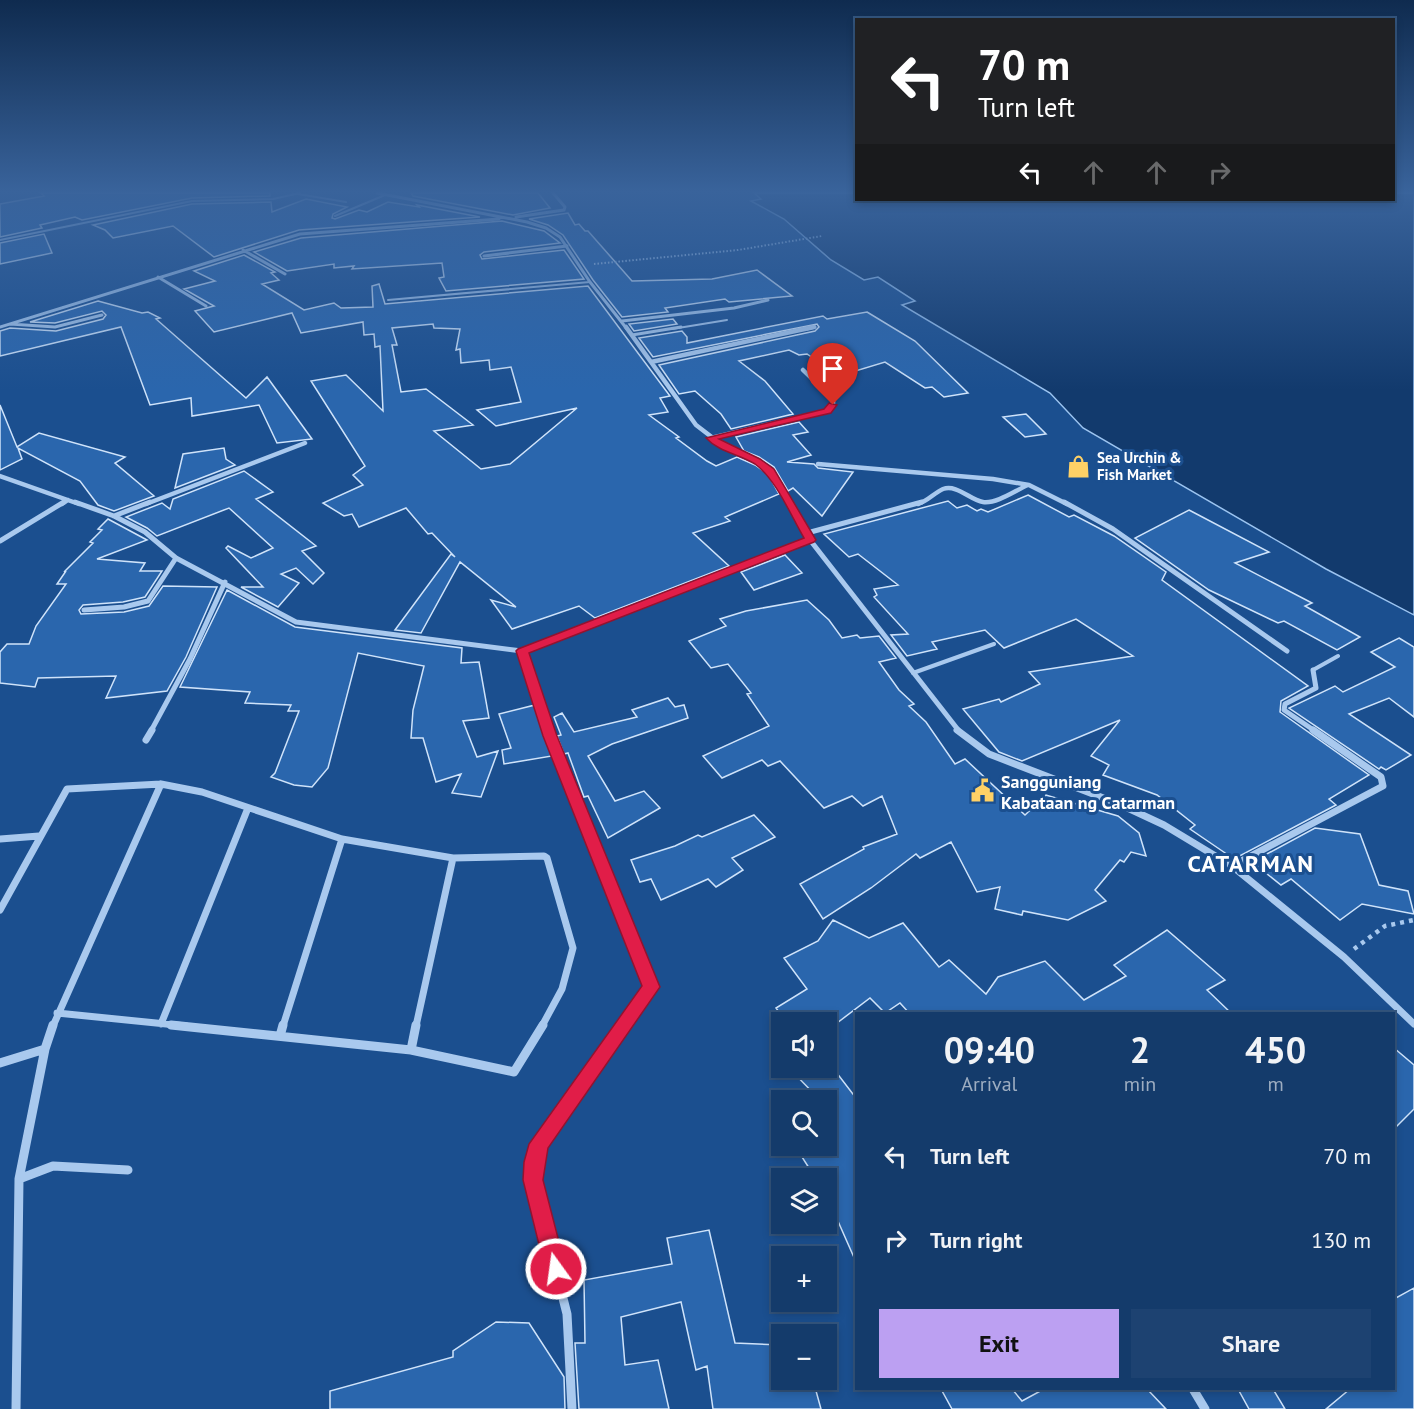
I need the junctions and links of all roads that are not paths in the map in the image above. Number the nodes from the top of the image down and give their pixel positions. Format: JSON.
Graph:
{"nodes":[{"id":1,"x":215,"y":259,"type":"edge"},
{"id":2,"x":258,"y":259,"type":"edge"},
{"id":3,"x":575,"y":259,"type":"edge"},
{"id":4,"x":285,"y":274,"type":"dead end"},
{"id":5,"x":158,"y":277,"type":"junction"},
{"id":6,"x":590,"y":282,"type":"junction"},
{"id":7,"x":388,"y":300,"type":"dead end"},
{"id":8,"x":768,"y":300,"type":"dead end"},
{"id":9,"x":206,"y":306,"type":"dead end"},
{"id":10,"x":102,"y":315,"type":"dead end"},
{"id":11,"x":727,"y":320,"type":"dead end"},
{"id":12,"x":622,"y":321,"type":"junction"},
{"id":13,"x":9,"y":324,"type":"junction"},
{"id":14,"x":0,"y":327,"type":"edge"},
{"id":15,"x":815,"y":327,"type":"dead end"},
{"id":16,"x":632,"y":335,"type":"junction"},
{"id":17,"x":651,"y":362,"type":"junction"},
{"id":18,"x":803,"y":370,"type":"dead end"},
{"id":19,"x":711,"y":438,"type":"junction"},
{"id":20,"x":305,"y":443,"type":"dead end"},
{"id":21,"x":818,"y":464,"type":"dead end"},
{"id":22,"x":0,"y":476,"type":"edge"},
{"id":23,"x":1029,"y":485,"type":"junction"},
{"id":24,"x":68,"y":501,"type":"junction"},
{"id":25,"x":114,"y":516,"type":"junction"},
{"id":26,"x":807,"y":533,"type":"junction"},
{"id":27,"x":810,"y":540,"type":"junction"},
{"id":28,"x":0,"y":541,"type":"edge"},
{"id":29,"x":176,"y":558,"type":"junction"},
{"id":30,"x":225,"y":582,"type":"junction"},
{"id":31,"x":84,"y":610,"type":"dead end"},
{"id":32,"x":994,"y":645,"type":"dead end"},
{"id":33,"x":522,"y":651,"type":"junction"},
{"id":34,"x":1287,"y":651,"type":"dead end"},
{"id":35,"x":1338,"y":656,"type":"dead end"},
{"id":36,"x":1312,"y":670,"type":"joint"},
{"id":37,"x":913,"y":673,"type":"junction"},
{"id":38,"x":146,"y":740,"type":"dead end"},
{"id":39,"x":161,"y":784,"type":"junction"},
{"id":40,"x":248,"y":808,"type":"junction"},
{"id":41,"x":39,"y":836,"type":"junction"},
{"id":42,"x":0,"y":839,"type":"edge"},
{"id":43,"x":342,"y":839,"type":"junction"},
{"id":44,"x":453,"y":858,"type":"junction"},
{"id":45,"x":1232,"y":866,"type":"junction"},
{"id":46,"x":0,"y":910,"type":"edge"},
{"id":47,"x":57,"y":1013,"type":"junction"},
{"id":48,"x":161,"y":1024,"type":"junction"},
{"id":49,"x":1414,"y":1024,"type":"edge"},
{"id":50,"x":280,"y":1036,"type":"junction"},
{"id":51,"x":45,"y":1049,"type":"junction"},
{"id":52,"x":411,"y":1050,"type":"junction"},
{"id":53,"x":0,"y":1063,"type":"edge"},
{"id":54,"x":128,"y":1170,"type":"dead end"},
{"id":55,"x":19,"y":1179,"type":"junction"},
{"id":56,"x":1194,"y":1390,"type":"edge"},
{"id":57,"x":16,"y":1409,"type":"edge"},
{"id":58,"x":572,"y":1409,"type":"edge"},
{"id":59,"x":1205,"y":1409,"type":"edge"}],
"edges":[{"from":1,"to":5,"type":"street"},
{"from":2,"to":4,"type":"street"},
{"from":3,"to":6,"type":"street"},
{"from":5,"to":9,"type":"street"},
{"from":5,"to":13,"type":"street"},
{"from":6,"to":7,"type":"lane"},
{"from":6,"to":12,"type":"street"},
{"from":8,"to":12,"type":"street"},
{"from":10,"to":13,"type":"street"},
{"from":11,"to":16,"type":"lane"},
{"from":12,"to":16,"type":"street"},
{"from":13,"to":14,"type":"street"},
{"from":15,"to":17,"type":"street"},
{"from":16,"to":17,"type":"street"},
{"from":17,"to":19,"type":"street"},
{"from":18,"to":19,"type":"street"},
{"from":19,"to":26,"type":"street"},
{"from":20,"to":25,"type":"street"},
{"from":21,"to":23,"type":"street"},
{"from":22,"to":24,"type":"street"},
{"from":23,"to":26,"type":"street"},
{"from":23,"to":34,"type":"street"},
{"from":24,"to":25,"type":"street"},
{"from":24,"to":28,"type":"street"},
{"from":25,"to":29,"type":"street"},
{"from":26,"to":27,"type":"street"},
{"from":27,"to":33,"type":"street"},
{"from":27,"to":37,"type":"street"},
{"from":29,"to":30,"type":"street"},
{"from":29,"to":31,"type":"street"},
{"from":30,"to":33,"type":"street"},
{"from":30,"to":38,"type":"street"},
{"from":32,"to":37,"type":"lane"},
{"from":33,"to":58,"type":"street"},
{"from":35,"to":36,"type":"lane"},
{"from":36,"to":45,"type":"street"},
{"from":37,"to":45,"type":"street"},
{"from":39,"to":40,"type":"street"},
{"from":39,"to":41,"type":"street"},
{"from":39,"to":47,"type":"street"},
{"from":40,"to":43,"type":"street"},
{"from":40,"to":48,"type":"street"},
{"from":41,"to":42,"type":"street"},
{"from":41,"to":46,"type":"street"},
{"from":43,"to":44,"type":"street"},
{"from":43,"to":50,"type":"street"},
{"from":44,"to":52,"type":"street"},
{"from":44,"to":52,"type":"street"},
{"from":45,"to":49,"type":"street"},
{"from":47,"to":48,"type":"street"},
{"from":47,"to":51,"type":"street"},
{"from":48,"to":50,"type":"street"},
{"from":50,"to":52,"type":"street"},
{"from":51,"to":53,"type":"street"},
{"from":51,"to":55,"type":"street"},
{"from":54,"to":55,"type":"street"},
{"from":55,"to":57,"type":"street"},
{"from":56,"to":59,"type":"street"}]}
